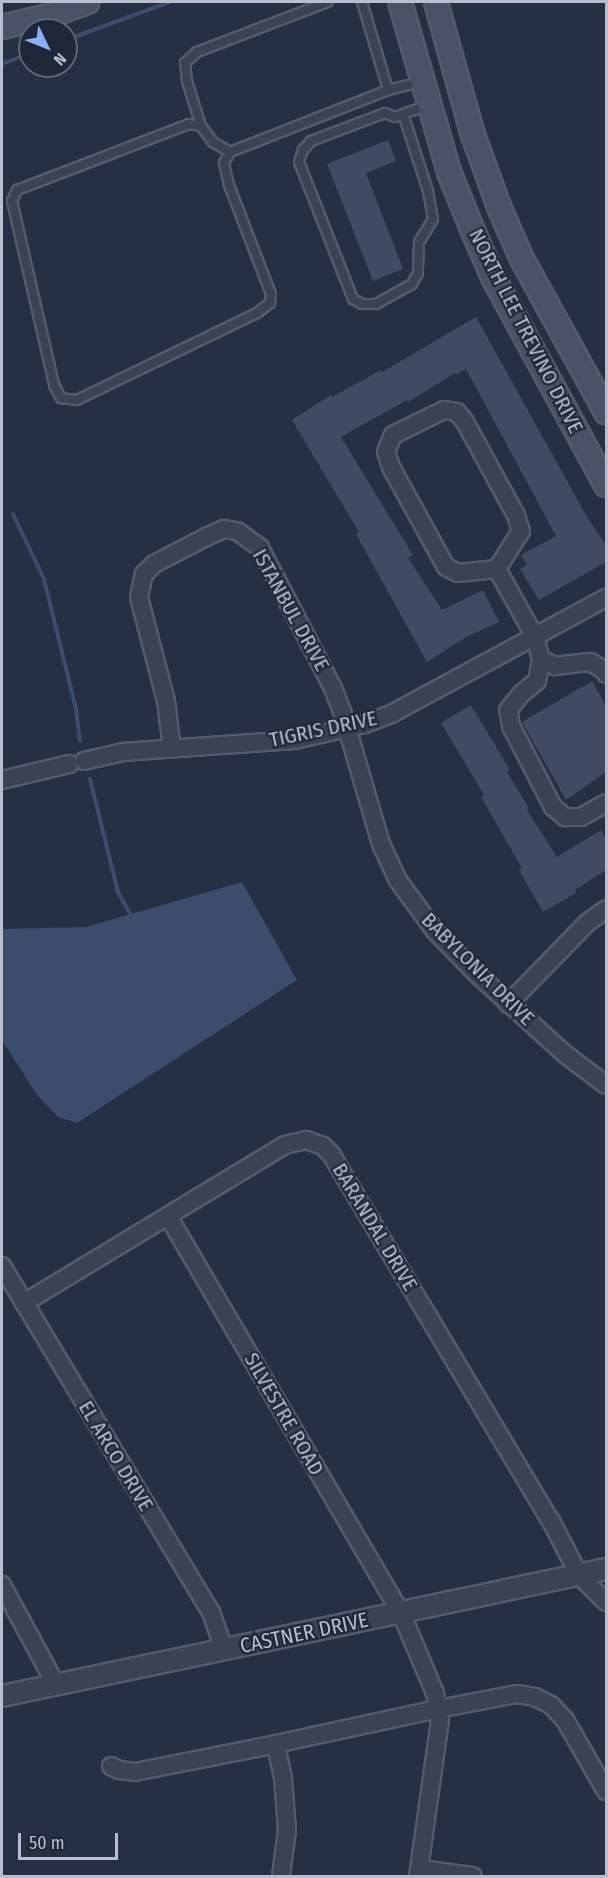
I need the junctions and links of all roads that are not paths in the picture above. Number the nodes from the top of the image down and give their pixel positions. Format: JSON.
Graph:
{"nodes":[{"id":1,"x":88,"y":2,"type":"edge"},
{"id":2,"x":328,"y":2,"type":"edge"},
{"id":3,"x":362,"y":2,"type":"edge"},
{"id":4,"x":400,"y":2,"type":"edge"},
{"id":5,"x":436,"y":2,"type":"edge"},
{"id":6,"x":2,"y":27,"type":"edge"},
{"id":7,"x":422,"y":82,"type":"junction"},
{"id":8,"x":388,"y":90,"type":"junction"},
{"id":9,"x":429,"y":105,"type":"junction"},
{"id":10,"x":403,"y":114,"type":"junction"},
{"id":11,"x":201,"y":126,"type":"junction"},
{"id":12,"x":230,"y":152,"type":"junction"},
{"id":13,"x":606,"y":412,"type":"edge"},
{"id":14,"x":606,"y":485,"type":"edge"},
{"id":15,"x":497,"y":569,"type":"junction"},
{"id":16,"x":606,"y":598,"type":"edge"},
{"id":17,"x":535,"y":637,"type":"junction"},
{"id":18,"x":541,"y":659,"type":"junction"},
{"id":19,"x":606,"y":674,"type":"edge"},
{"id":20,"x":347,"y":728,"type":"junction"},
{"id":21,"x":172,"y":749,"type":"junction"},
{"id":22,"x":2,"y":780,"type":"edge"},
{"id":23,"x":606,"y":803,"type":"edge"},
{"id":24,"x":606,"y":909,"type":"edge"},
{"id":25,"x":508,"y":1004,"type":"junction"},
{"id":26,"x":606,"y":1084,"type":"edge"},
{"id":27,"x":168,"y":1216,"type":"junction"},
{"id":28,"x":2,"y":1266,"type":"edge"},
{"id":29,"x":24,"y":1303,"type":"junction"},
{"id":30,"x":606,"y":1569,"type":"edge"},
{"id":31,"x":579,"y":1575,"type":"junction"},
{"id":32,"x":2,"y":1585,"type":"edge"},
{"id":33,"x":606,"y":1602,"type":"edge"},
{"id":34,"x":401,"y":1613,"type":"junction"},
{"id":35,"x":224,"y":1649,"type":"junction"},
{"id":36,"x":55,"y":1683,"type":"junction"},
{"id":37,"x":2,"y":1696,"type":"edge"},
{"id":38,"x":438,"y":1709,"type":"junction"},
{"id":39,"x":276,"y":1744,"type":"junction"},
{"id":40,"x":111,"y":1766,"type":"dead end"},
{"id":41,"x":606,"y":1791,"type":"edge"},
{"id":42,"x":419,"y":1873,"type":"edge"},
{"id":43,"x":281,"y":1876,"type":"edge"},
{"id":44,"x":473,"y":1876,"type":"edge"}],
"edges":[{"from":1,"to":6,"type":"main road"},
{"from":2,"to":11,"type":"lane"},
{"from":3,"to":8,"type":"lane"},
{"from":4,"to":7,"type":"main road","name":"NORTH LEE TREVINO DRIVE"},
{"from":5,"to":13,"type":"main road","name":"NORTH LEE TREVINO DRIVE"},
{"from":7,"to":8,"type":"lane"},
{"from":7,"to":9,"type":"main road","name":"NORTH LEE TREVINO DRIVE"},
{"from":8,"to":12,"type":"lane"},
{"from":9,"to":10,"type":"lane"},
{"from":9,"to":14,"type":"main road","name":"NORTH LEE TREVINO DRIVE"},
{"from":10,"to":10,"type":"lane"},
{"from":11,"to":12,"type":"lane"},
{"from":11,"to":12,"type":"lane"},
{"from":15,"to":15,"type":"street"},
{"from":15,"to":17,"type":"street"},
{"from":16,"to":17,"type":"street","name":"TIGRIS DRIVE"},
{"from":17,"to":18,"type":"street"},
{"from":17,"to":20,"type":"street","name":"TIGRIS DRIVE"},
{"from":18,"to":19,"type":"street"},
{"from":18,"to":23,"type":"street"},
{"from":20,"to":21,"type":"street","name":"TIGRIS DRIVE"},
{"from":20,"to":21,"type":"street","name":"ISTANBUL DRIVE"},
{"from":20,"to":25,"type":"street","name":"BABYLONIA DRIVE"},
{"from":21,"to":22,"type":"street","name":"TIGRIS DRIVE"},
{"from":24,"to":25,"type":"street"},
{"from":25,"to":26,"type":"street","name":"BABYLONIA DRIVE"},
{"from":27,"to":29,"type":"street","name":"BARANDAL DRIVE"},
{"from":27,"to":31,"type":"street","name":"BARANDAL DRIVE"},
{"from":27,"to":34,"type":"street","name":"SILVESTRE ROAD"},
{"from":28,"to":29,"type":"street","name":"EL ARCO DRIVE"},
{"from":29,"to":35,"type":"street","name":"EL ARCO DRIVE"},
{"from":30,"to":31,"type":"street","name":"CASTNER DRIVE"},
{"from":31,"to":33,"type":"street","name":"BARANDAL DRIVE"},
{"from":31,"to":34,"type":"street","name":"CASTNER DRIVE"},
{"from":32,"to":36,"type":"street"},
{"from":34,"to":35,"type":"street","name":"CASTNER DRIVE"},
{"from":34,"to":38,"type":"street","name":"SILVESTRE ROAD"},
{"from":35,"to":36,"type":"street","name":"CASTNER DRIVE"},
{"from":36,"to":37,"type":"street","name":"CASTNER DRIVE"},
{"from":38,"to":39,"type":"street"},
{"from":38,"to":41,"type":"street"},
{"from":38,"to":42,"type":"street","name":"SILVESTRE ROAD"},
{"from":39,"to":40,"type":"street"},
{"from":39,"to":43,"type":"street"},
{"from":42,"to":44,"type":"street"}]}
